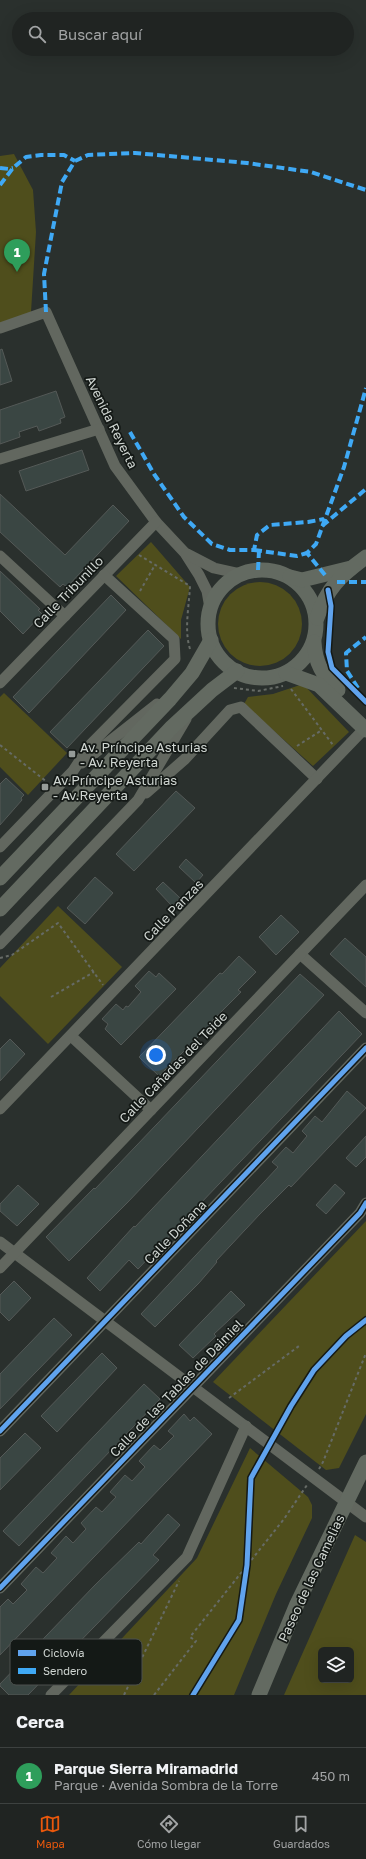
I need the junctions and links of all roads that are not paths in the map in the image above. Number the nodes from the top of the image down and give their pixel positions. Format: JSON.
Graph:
{"nodes":[{"id":1,"x":0,"y":328,"type":"edge"},
{"id":2,"x":98,"y":430,"type":"junction"},
{"id":3,"x":0,"y":459,"type":"edge"},
{"id":4,"x":156,"y":522,"type":"junction"},
{"id":5,"x":185,"y":553,"type":"junction"},
{"id":6,"x":0,"y":556,"type":"edge"},
{"id":7,"x":366,"y":558,"type":"edge"},
{"id":8,"x":352,"y":568,"type":"junction"},
{"id":9,"x":241,"y":574,"type":"junction"},
{"id":10,"x":104,"y":575,"type":"junction"},
{"id":11,"x":290,"y":577,"type":"junction"},
{"id":12,"x":210,"y":608,"type":"junction"},
{"id":13,"x":65,"y":616,"type":"junction"},
{"id":14,"x":317,"y":618,"type":"junction"},
{"id":15,"x":211,"y":640,"type":"junction"},
{"id":16,"x":314,"y":642,"type":"junction"},
{"id":17,"x":237,"y":671,"type":"junction"},
{"id":18,"x":286,"y":673,"type":"junction"},
{"id":19,"x":188,"y":678,"type":"junction"},
{"id":20,"x":0,"y":683,"type":"edge"},
{"id":21,"x":192,"y":710,"type":"junction"},
{"id":22,"x":366,"y":726,"type":"edge"},
{"id":23,"x":73,"y":771,"type":"junction"},
{"id":24,"x":318,"y":779,"type":"junction"},
{"id":25,"x":138,"y":800,"type":"junction"},
{"id":26,"x":0,"y":847,"type":"edge"},
{"id":27,"x":0,"y":878,"type":"edge"},
{"id":28,"x":366,"y":885,"type":"edge"},
{"id":29,"x":0,"y":909,"type":"edge"},
{"id":30,"x":0,"y":944,"type":"edge"},
{"id":31,"x":300,"y":954,"type":"junction"},
{"id":32,"x":366,"y":1013,"type":"edge"},
{"id":33,"x":71,"y":1036,"type":"junction"},
{"id":34,"x":366,"y":1048,"type":"edge"},
{"id":35,"x":0,"y":1109,"type":"edge"},
{"id":36,"x":152,"y":1110,"type":"junction"},
{"id":37,"x":366,"y":1203,"type":"edge"},
{"id":38,"x":0,"y":1242,"type":"edge"},
{"id":39,"x":14,"y":1253,"type":"junction"},
{"id":40,"x":0,"y":1268,"type":"edge"},
{"id":41,"x":105,"y":1322,"type":"junction"},
{"id":42,"x":192,"y":1387,"type":"junction"},
{"id":43,"x":246,"y":1426,"type":"junction"},
{"id":44,"x":0,"y":1431,"type":"edge"},
{"id":45,"x":366,"y":1462,"type":"edge"},
{"id":46,"x":346,"y":1502,"type":"junction"},
{"id":47,"x":366,"y":1517,"type":"edge"},
{"id":48,"x":0,"y":1588,"type":"edge"},
{"id":49,"x":106,"y":1639,"type":"edge"},
{"id":50,"x":62,"y":1685,"type":"edge"},
{"id":51,"x":52,"y":1695,"type":"edge"},
{"id":52,"x":259,"y":1695,"type":"edge"}],
"edges":[{"from":1,"to":2,"type":"street","name":"Avenida Reyerta"},
{"from":2,"to":3,"type":"street"},
{"from":2,"to":4,"type":"street","name":"Avenida Reyerta"},
{"from":4,"to":5,"type":"street","name":"Avenida Reyerta"},
{"from":4,"to":10,"type":"street","name":"Calle Tribunillo"},
{"from":5,"to":9,"type":"street","name":"Avenida Reyerta"},
{"from":5,"to":12,"type":"street","name":"Avenida Reyerta"},
{"from":6,"to":13,"type":"street"},
{"from":7,"to":8,"type":"street"},
{"from":8,"to":11,"type":"street"},
{"from":8,"to":14,"type":"street"},
{"from":9,"to":11,"type":"street"},
{"from":9,"to":12,"type":"street"},
{"from":10,"to":13,"type":"street","name":"Calle Tribunillo"},
{"from":10,"to":23,"type":"street"},
{"from":11,"to":14,"type":"street"},
{"from":12,"to":15,"type":"street"},
{"from":13,"to":20,"type":"street","name":"Calle Tribunillo"},
{"from":14,"to":16,"type":"street"},
{"from":15,"to":17,"type":"street"},
{"from":15,"to":19,"type":"street"},
{"from":16,"to":18,"type":"street"},
{"from":16,"to":22,"type":"street"},
{"from":17,"to":18,"type":"street"},
{"from":17,"to":21,"type":"street"},
{"from":18,"to":22,"type":"street"},
{"from":19,"to":23,"type":"street"},
{"from":19,"to":27,"type":"street"},
{"from":21,"to":25,"type":"street"},
{"from":21,"to":29,"type":"street"},
{"from":22,"to":24,"type":"street","name":"Calle Panzas"},
{"from":23,"to":26,"type":"street"},
{"from":24,"to":25,"type":"street"},
{"from":24,"to":33,"type":"street","name":"Calle Panzas"},
{"from":25,"to":30,"type":"street"},
{"from":28,"to":31,"type":"street","name":"Calle Cañadas del Teide"},
{"from":31,"to":32,"type":"street"},
{"from":31,"to":36,"type":"street","name":"Calle Cañadas del Teide"},
{"from":33,"to":35,"type":"street","name":"Calle Panzas"},
{"from":33,"to":36,"type":"street"},
{"from":34,"to":41,"type":"street","name":"Calle Doñana"},
{"from":36,"to":39,"type":"street","name":"Calle Cañadas del Teide"},
{"from":37,"to":42,"type":"street","name":"Calle de las Tablas de Daimiel"},
{"from":38,"to":39,"type":"street"},
{"from":39,"to":40,"type":"street","name":"Calle Cañadas del Teide"},
{"from":39,"to":41,"type":"street"},
{"from":41,"to":42,"type":"street"},
{"from":41,"to":44,"type":"street","name":"Calle Doñana"},
{"from":42,"to":43,"type":"street"},
{"from":42,"to":48,"type":"street","name":"Calle de las Tablas de Daimiel"},
{"from":43,"to":46,"type":"street"},
{"from":43,"to":49,"type":"street"},
{"from":45,"to":46,"type":"street","name":"Paseo de las Camelias"},
{"from":46,"to":47,"type":"street"},
{"from":46,"to":52,"type":"street","name":"Paseo de las Camelias"},
{"from":50,"to":51,"type":"street"}]}
